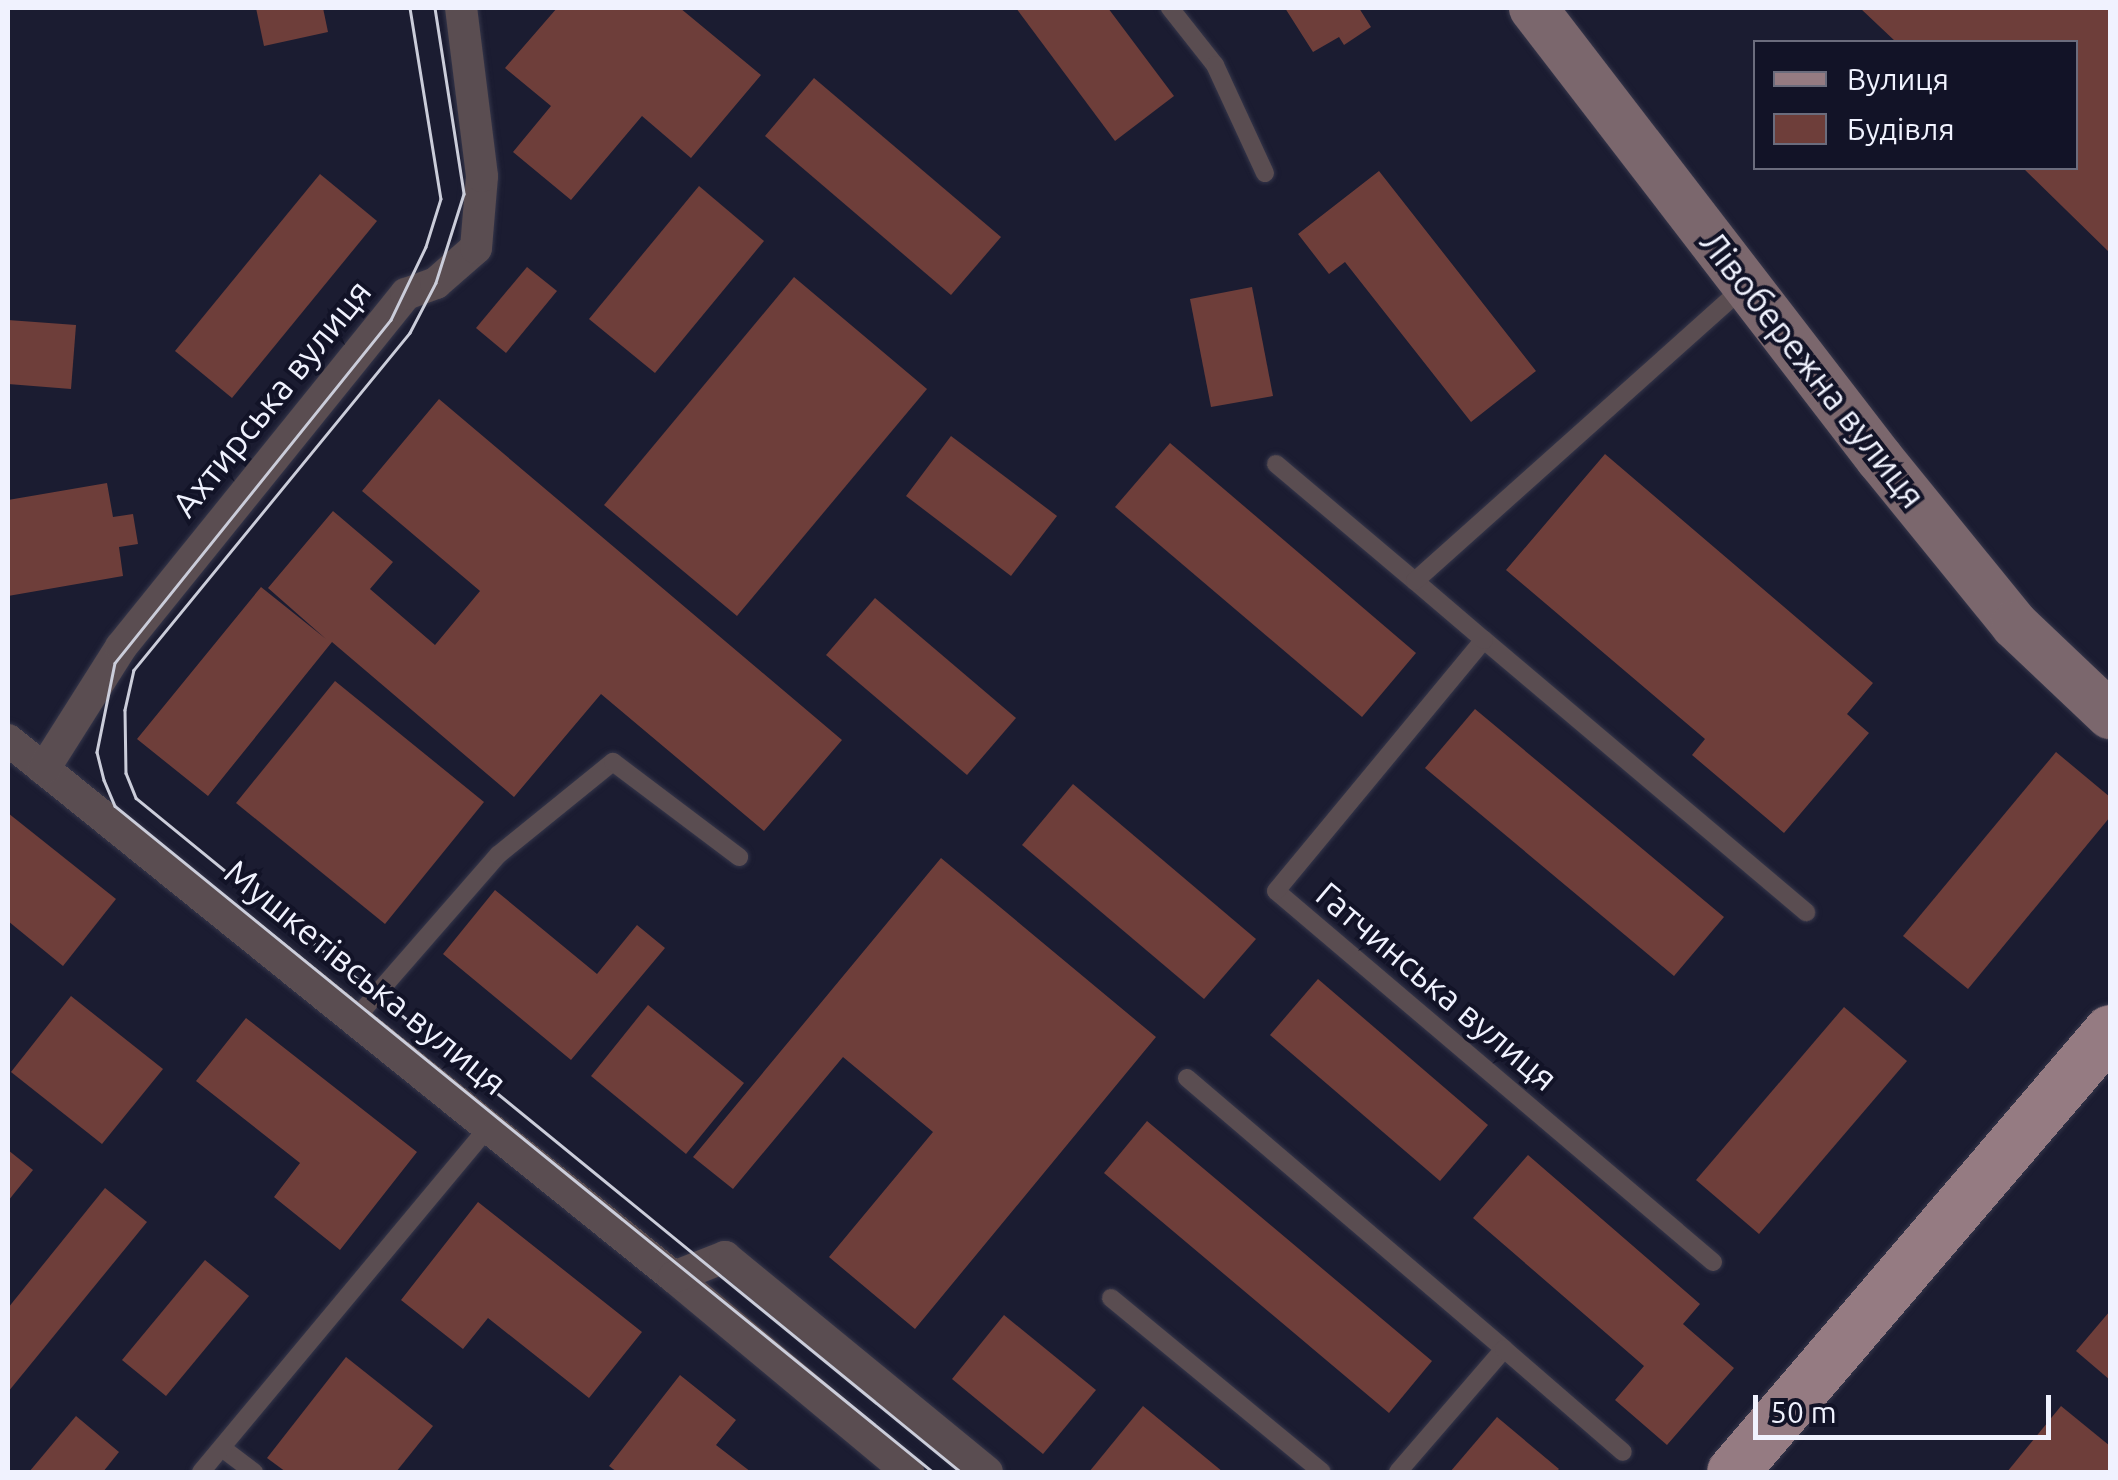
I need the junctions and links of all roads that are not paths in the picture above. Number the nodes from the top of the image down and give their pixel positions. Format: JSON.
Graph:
{"nodes":[{"id":1,"x":461,"y":8,"type":"edge"},
{"id":2,"x":1170,"y":8,"type":"edge"},
{"id":3,"x":1533,"y":8,"type":"edge"},
{"id":4,"x":1265,"y":173,"type":"dead end"},
{"id":5,"x":1748,"y":283,"type":"junction"},
{"id":6,"x":1276,"y":464,"type":"dead end"},
{"id":7,"x":1415,"y":581,"type":"junction"},
{"id":8,"x":1484,"y":640,"type":"junction"},
{"id":9,"x":2110,"y":715,"type":"edge"},
{"id":10,"x":8,"y":740,"type":"edge"},
{"id":11,"x":44,"y":769,"type":"junction"},
{"id":12,"x":740,"y":857,"type":"dead end"},
{"id":13,"x":1806,"y":912,"type":"dead end"},
{"id":14,"x":354,"y":1020,"type":"junction"},
{"id":15,"x":2110,"y":1031,"type":"edge"},
{"id":16,"x":1187,"y":1078,"type":"dead end"},
{"id":17,"x":488,"y":1127,"type":"junction"},
{"id":18,"x":1713,"y":1262,"type":"dead end"},
{"id":19,"x":674,"y":1277,"type":"junction"},
{"id":20,"x":1112,"y":1298,"type":"dead end"},
{"id":21,"x":1504,"y":1348,"type":"junction"},
{"id":22,"x":222,"y":1448,"type":"junction"},
{"id":23,"x":1623,"y":1452,"type":"dead end"},
{"id":24,"x":201,"y":1472,"type":"edge"},
{"id":25,"x":254,"y":1472,"type":"edge"},
{"id":26,"x":908,"y":1472,"type":"edge"},
{"id":27,"x":987,"y":1472,"type":"edge"},
{"id":28,"x":1322,"y":1472,"type":"edge"},
{"id":29,"x":1398,"y":1472,"type":"edge"},
{"id":30,"x":1733,"y":1472,"type":"edge"}],
"edges":[{"from":1,"to":11,"type":"street","name":"Ахтирська вулиця"},
{"from":2,"to":4,"type":"lane"},
{"from":3,"to":5,"type":"main road","name":"Лівобережна вулиця"},
{"from":5,"to":7,"type":"lane"},
{"from":5,"to":9,"type":"main road","name":"Лівобережна вулиця"},
{"from":6,"to":7,"type":"lane"},
{"from":7,"to":8,"type":"lane"},
{"from":8,"to":13,"type":"lane"},
{"from":8,"to":18,"type":"lane","name":"Гатчинська вулиця"},
{"from":10,"to":11,"type":"street","name":"Мушкетівська вулиця"},
{"from":11,"to":14,"type":"street","name":"Мушкетівська вулиця"},
{"from":12,"to":14,"type":"lane"},
{"from":14,"to":17,"type":"street","name":"Мушкетівська вулиця"},
{"from":15,"to":30,"type":"main road"},
{"from":16,"to":21,"type":"lane"},
{"from":17,"to":19,"type":"street","name":"Мушкетівська вулиця"},
{"from":17,"to":22,"type":"lane"},
{"from":19,"to":26,"type":"street","name":"Мушкетівська вулиця"},
{"from":19,"to":27,"type":"street"},
{"from":20,"to":28,"type":"lane"},
{"from":21,"to":23,"type":"lane"},
{"from":21,"to":29,"type":"lane"},
{"from":22,"to":24,"type":"lane"},
{"from":22,"to":25,"type":"lane"}]}
